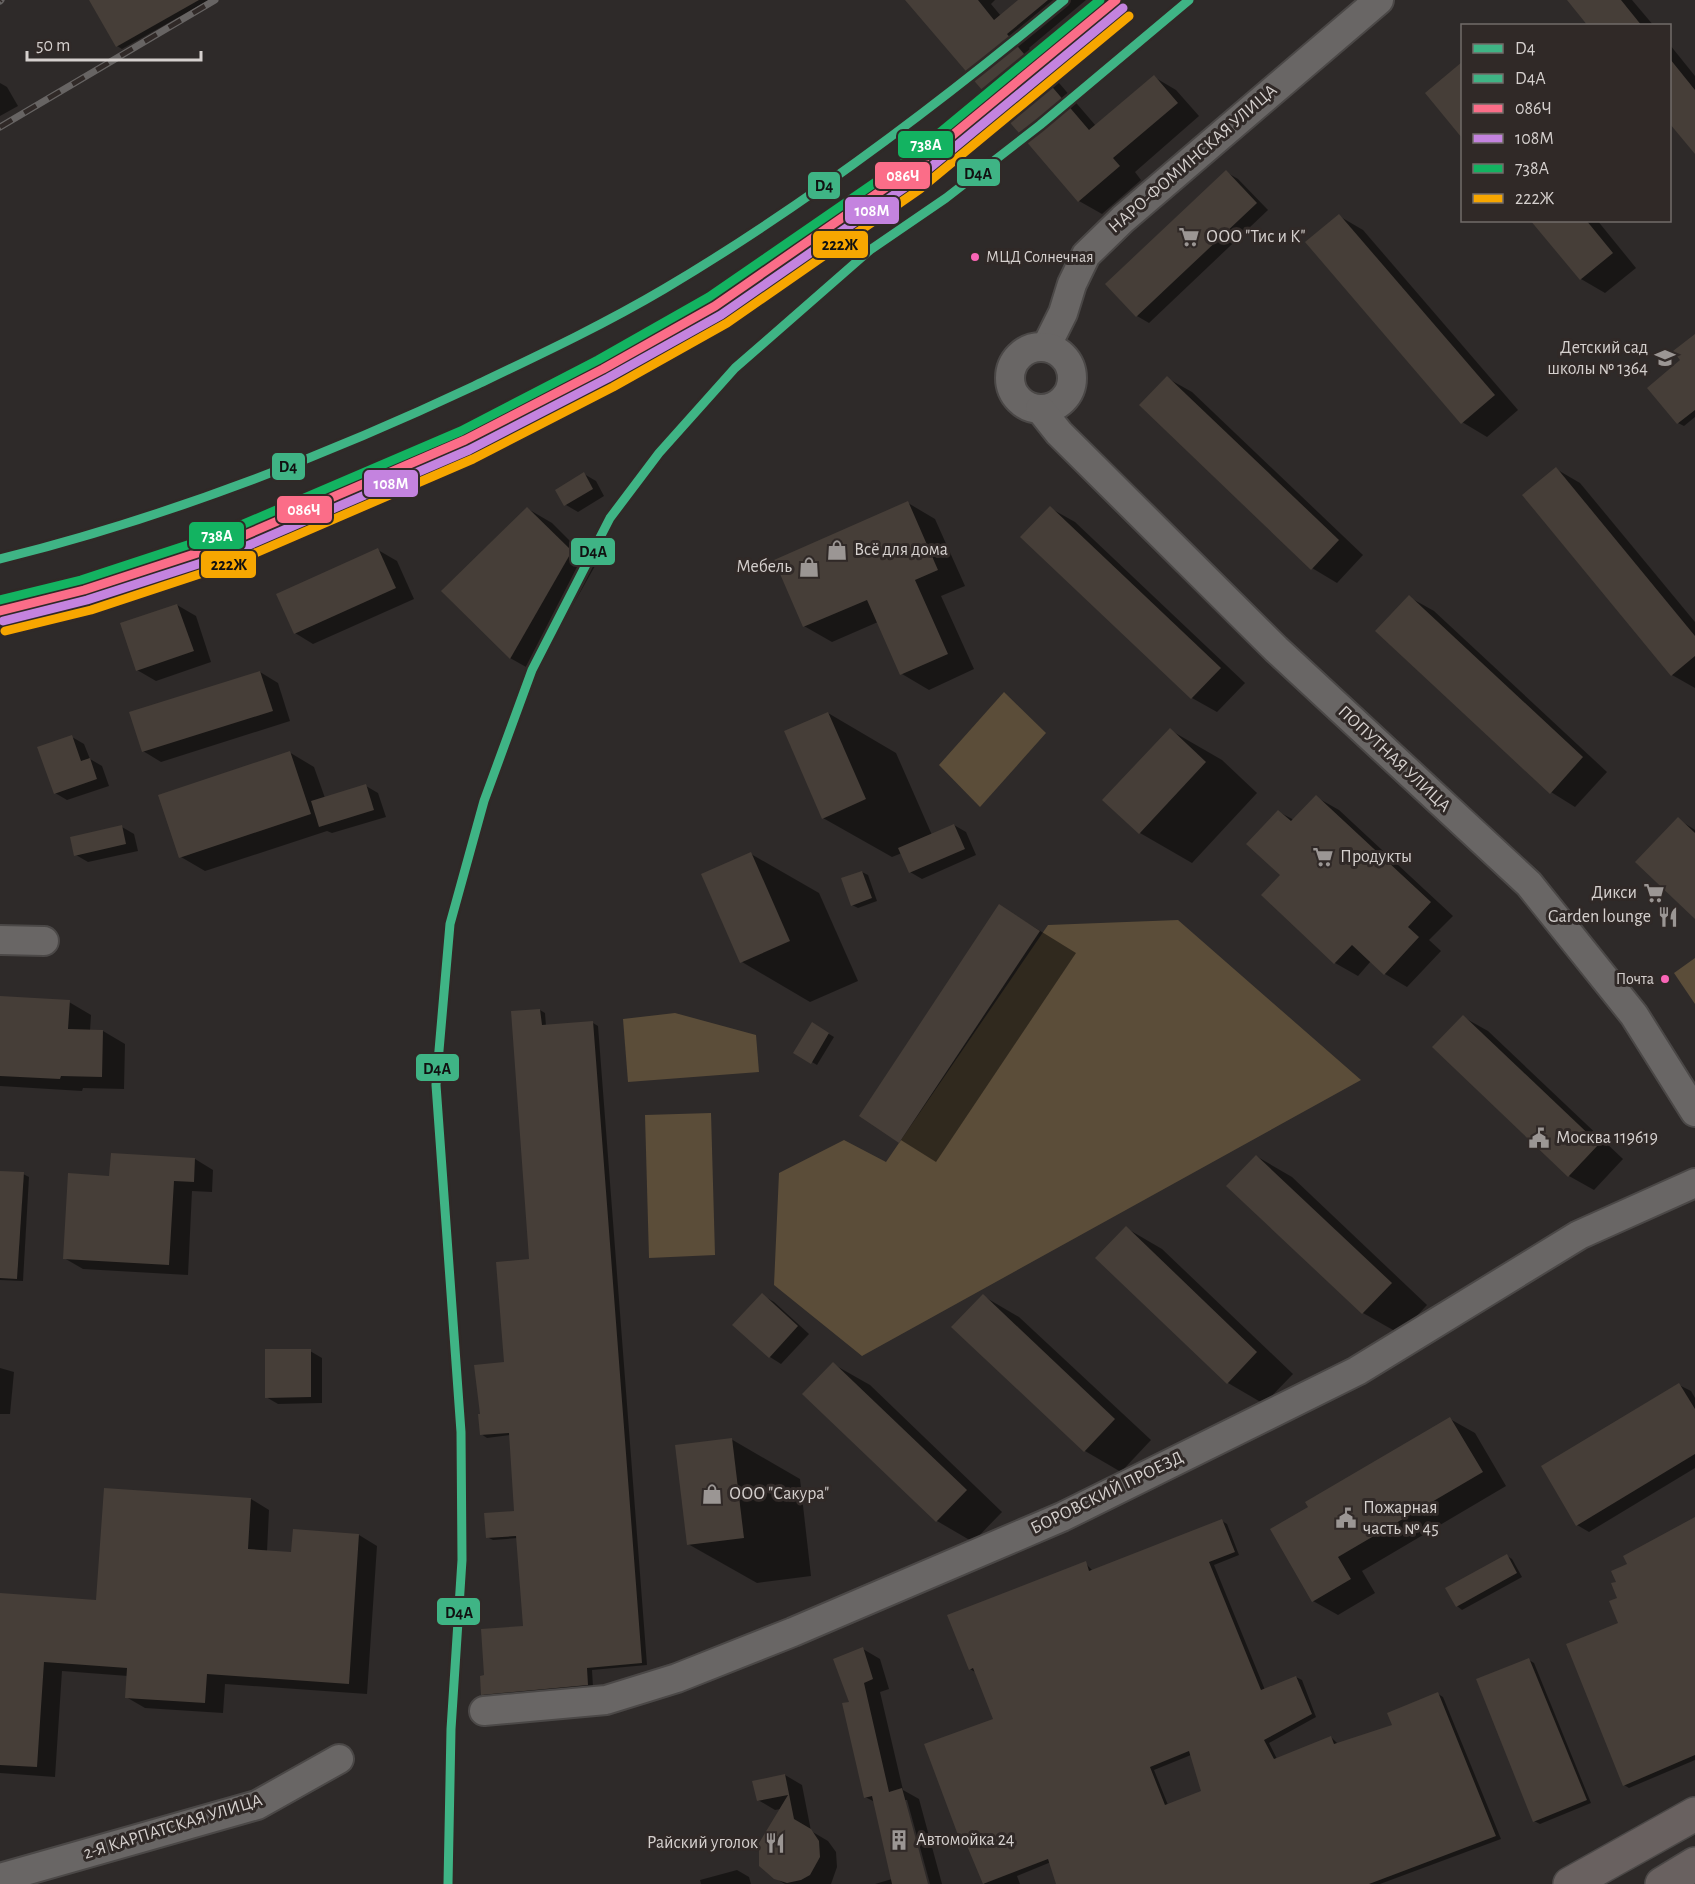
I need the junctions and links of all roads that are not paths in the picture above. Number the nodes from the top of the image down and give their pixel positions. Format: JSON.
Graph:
{"nodes":[{"id":1,"x":1379,"y":0,"type":"edge"},
{"id":2,"x":1046,"y":348,"type":"junction"},
{"id":3,"x":1067,"y":394,"type":"junction"},
{"id":4,"x":1040,"y":409,"type":"junction"},
{"id":5,"x":1059,"y":433,"type":"junction"},
{"id":6,"x":0,"y":940,"type":"edge"},
{"id":7,"x":44,"y":941,"type":"dead end"},
{"id":8,"x":1695,"y":1112,"type":"edge"},
{"id":9,"x":1695,"y":1183,"type":"edge"},
{"id":10,"x":484,"y":1711,"type":"dead end"},
{"id":11,"x":339,"y":1760,"type":"dead end"},
{"id":12,"x":1695,"y":1814,"type":"edge"},
{"id":13,"x":1695,"y":1864,"type":"edge"},
{"id":14,"x":0,"y":1878,"type":"edge"},
{"id":15,"x":1570,"y":1884,"type":"edge"},
{"id":16,"x":1662,"y":1884,"type":"edge"}],
"edges":[{"from":1,"to":2,"type":"street","name":"НАРО-ФОМИНСКАЯ УЛИЦА"},
{"from":2,"to":3,"type":"street"},
{"from":2,"to":4,"type":"street"},
{"from":3,"to":4,"type":"street"},
{"from":3,"to":5,"type":"street"},
{"from":4,"to":5,"type":"street","name":"ПОПУТНАЯ УЛИЦА"},
{"from":5,"to":8,"type":"street","name":"ПОПУТНАЯ УЛИЦА"},
{"from":6,"to":7,"type":"street"},
{"from":9,"to":10,"type":"street","name":"БОРОВСКИЙ ПРОЕЗД"},
{"from":11,"to":14,"type":"street","name":"2-Я КАРПАТСКАЯ УЛИЦА"},
{"from":12,"to":15,"type":"main road"},
{"from":13,"to":16,"type":"main road"}]}
